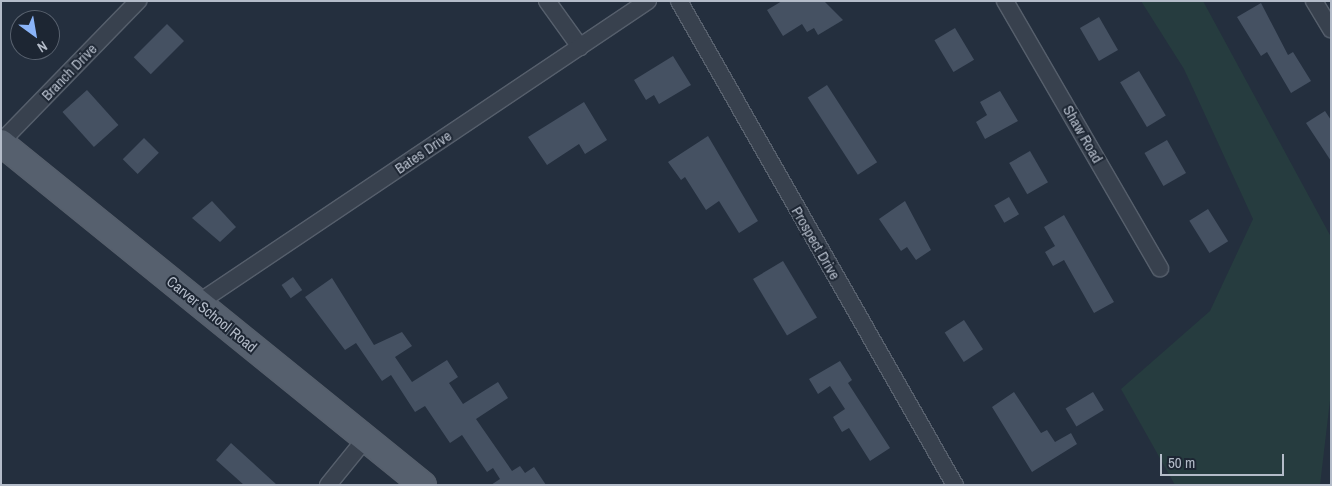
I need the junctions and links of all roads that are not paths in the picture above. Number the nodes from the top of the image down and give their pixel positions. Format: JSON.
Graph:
{"nodes":[{"id":1,"x":138,"y":1,"type":"edge"},
{"id":2,"x":547,"y":1,"type":"edge"},
{"id":3,"x":648,"y":1,"type":"edge"},
{"id":4,"x":679,"y":1,"type":"edge"},
{"id":5,"x":1005,"y":1,"type":"edge"},
{"id":6,"x":1314,"y":1,"type":"edge"},
{"id":7,"x":1331,"y":29,"type":"edge"},
{"id":8,"x":580,"y":47,"type":"junction"},
{"id":9,"x":1,"y":142,"type":"edge"},
{"id":10,"x":1160,"y":268,"type":"dead end"},
{"id":11,"x":198,"y":303,"type":"junction"},
{"id":12,"x":366,"y":438,"type":"junction"},
{"id":13,"x":328,"y":485,"type":"edge"},
{"id":14,"x":423,"y":485,"type":"edge"},
{"id":15,"x":956,"y":485,"type":"edge"}],
"edges":[{"from":1,"to":9,"type":"street","name":"Branch Drive"},
{"from":2,"to":8,"type":"street"},
{"from":3,"to":8,"type":"street","name":"Bates Drive"},
{"from":4,"to":15,"type":"street","name":"Prospect Drive"},
{"from":5,"to":10,"type":"street","name":"Shaw Road"},
{"from":6,"to":7,"type":"street"},
{"from":8,"to":11,"type":"street","name":"Bates Drive"},
{"from":9,"to":11,"type":"main road","name":"Carver School Road"},
{"from":11,"to":12,"type":"main road","name":"Carver School Road"},
{"from":12,"to":13,"type":"street"},
{"from":12,"to":14,"type":"main road","name":"Carver School Road"}]}
